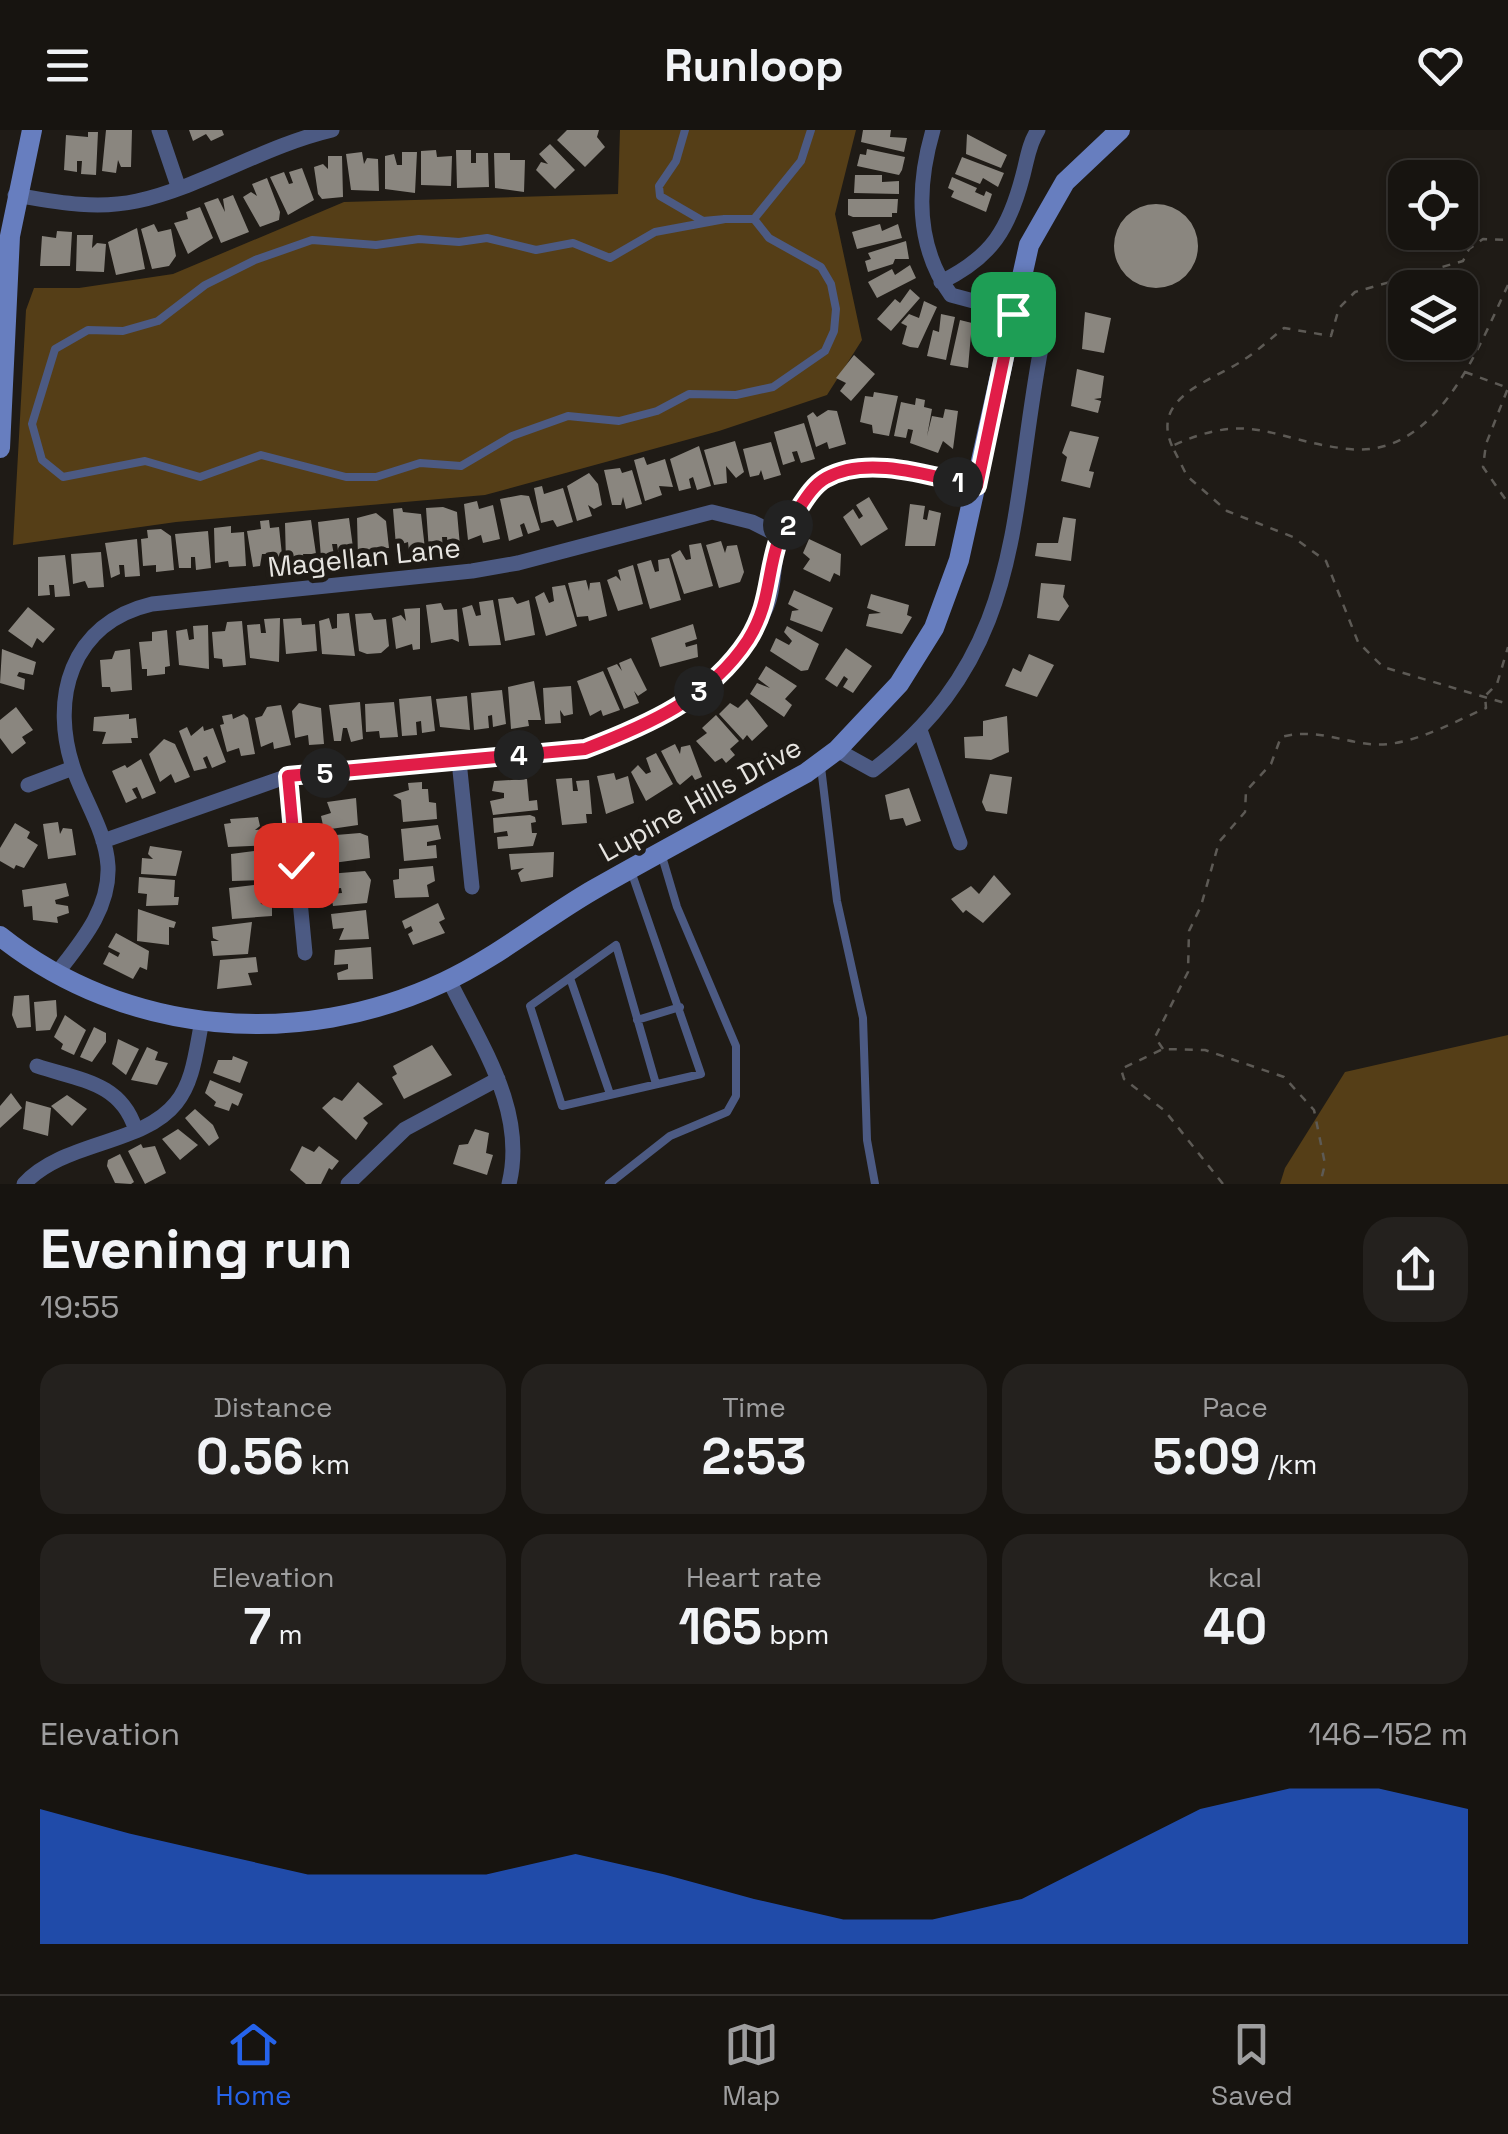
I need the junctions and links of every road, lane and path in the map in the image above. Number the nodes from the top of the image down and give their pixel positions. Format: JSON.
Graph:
{"nodes":[{"id":1,"x":32,"y":130,"type":"edge"},
{"id":2,"x":159,"y":130,"type":"edge"},
{"id":3,"x":332,"y":130,"type":"edge"},
{"id":4,"x":685,"y":130,"type":"edge"},
{"id":5,"x":811,"y":130,"type":"edge"},
{"id":6,"x":933,"y":130,"type":"edge"},
{"id":7,"x":1038,"y":130,"type":"edge"},
{"id":8,"x":1120,"y":130,"type":"edge"},
{"id":9,"x":178,"y":186,"type":"junction"},
{"id":10,"x":15,"y":195,"type":"junction"},
{"id":11,"x":725,"y":219,"type":"junction"},
{"id":12,"x":754,"y":219,"type":"junction"},
{"id":13,"x":1508,"y":240,"type":"edge"},
{"id":14,"x":941,"y":282,"type":"junction"},
{"id":15,"x":1508,"y":285,"type":"edge"},
{"id":16,"x":981,"y":303,"type":"dead end"},
{"id":17,"x":1013,"y":314,"type":"junction"},
{"id":18,"x":0,"y":370,"type":"edge"},
{"id":19,"x":1464,"y":372,"type":"junction"},
{"id":20,"x":1172,"y":446,"type":"junction"},
{"id":21,"x":0,"y":448,"type":"edge"},
{"id":22,"x":977,"y":486,"type":"junction"},
{"id":23,"x":1508,"y":503,"type":"edge"},
{"id":24,"x":780,"y":536,"type":"junction"},
{"id":25,"x":1508,"y":646,"type":"edge"},
{"id":26,"x":1485,"y":696,"type":"junction"},
{"id":27,"x":1508,"y":704,"type":"edge"},
{"id":28,"x":920,"y":730,"type":"junction"},
{"id":29,"x":829,"y":756,"type":"junction"},
{"id":30,"x":459,"y":761,"type":"junction"},
{"id":31,"x":73,"y":768,"type":"junction"},
{"id":32,"x":288,"y":776,"type":"junction"},
{"id":33,"x":28,"y":785,"type":"dead end"},
{"id":34,"x":104,"y":841,"type":"junction"},
{"id":35,"x":960,"y":843,"type":"dead end"},
{"id":36,"x":661,"y":853,"type":"junction"},
{"id":37,"x":631,"y":870,"type":"junction"},
{"id":38,"x":472,"y":887,"type":"dead end"},
{"id":39,"x":0,"y":936,"type":"edge"},
{"id":40,"x":305,"y":953,"type":"dead end"},
{"id":41,"x":56,"y":974,"type":"junction"},
{"id":42,"x":570,"y":978,"type":"junction"},
{"id":43,"x":449,"y":980,"type":"junction"},
{"id":44,"x":680,"y":1006,"type":"junction"},
{"id":45,"x":638,"y":1020,"type":"junction"},
{"id":46,"x":202,"y":1021,"type":"junction"},
{"id":47,"x":1163,"y":1049,"type":"junction"},
{"id":48,"x":37,"y":1066,"type":"dead end"},
{"id":49,"x":498,"y":1079,"type":"junction"},
{"id":50,"x":656,"y":1084,"type":"junction"},
{"id":51,"x":610,"y":1094,"type":"junction"},
{"id":52,"x":135,"y":1128,"type":"junction"},
{"id":53,"x":24,"y":1184,"type":"edge"},
{"id":54,"x":348,"y":1184,"type":"edge"},
{"id":55,"x":509,"y":1184,"type":"edge"},
{"id":56,"x":608,"y":1184,"type":"edge"},
{"id":57,"x":875,"y":1184,"type":"edge"},
{"id":58,"x":1223,"y":1184,"type":"edge"},
{"id":59,"x":1320,"y":1184,"type":"edge"}],
"edges":[{"from":1,"to":10,"type":"street"},
{"from":2,"to":9,"type":"street"},
{"from":3,"to":9,"type":"street"},
{"from":4,"to":11,"type":"lane"},
{"from":5,"to":12,"type":"lane"},
{"from":6,"to":14,"type":"street"},
{"from":7,"to":14,"type":"street"},
{"from":8,"to":17,"type":"street","name":"Lupine Hills Drive"},
{"from":9,"to":10,"type":"street"},
{"from":10,"to":18,"type":"street"},
{"from":11,"to":12,"type":"lane"},
{"from":11,"to":12,"type":"lane"},
{"from":13,"to":20,"type":"path"},
{"from":14,"to":16,"type":"street"},
{"from":15,"to":19,"type":"path"},
{"from":17,"to":22,"type":"street","name":"Lupine Hills Drive"},
{"from":17,"to":28,"type":"street"},
{"from":18,"to":21,"type":"street"},
{"from":19,"to":20,"type":"path"},
{"from":19,"to":23,"type":"path"},
{"from":20,"to":26,"type":"path"},
{"from":22,"to":24,"type":"street"},
{"from":22,"to":29,"type":"street","name":"Lupine Hills Drive"},
{"from":24,"to":30,"type":"street"},
{"from":24,"to":31,"type":"street","name":"Magellan Lane"},
{"from":25,"to":26,"type":"path"},
{"from":26,"to":27,"type":"path"},
{"from":26,"to":47,"type":"path"},
{"from":28,"to":29,"type":"street"},
{"from":28,"to":35,"type":"street"},
{"from":29,"to":36,"type":"street","name":"Lupine Hills Drive"},
{"from":29,"to":57,"type":"lane"},
{"from":30,"to":32,"type":"street"},
{"from":30,"to":38,"type":"street"},
{"from":31,"to":33,"type":"street"},
{"from":31,"to":34,"type":"street","name":"Magellan Lane"},
{"from":32,"to":34,"type":"street"},
{"from":32,"to":40,"type":"street"},
{"from":34,"to":41,"type":"street","name":"Magellan Lane"},
{"from":36,"to":37,"type":"street","name":"Lupine Hills Drive"},
{"from":36,"to":56,"type":"lane"},
{"from":37,"to":43,"type":"street","name":"Lupine Hills Drive"},
{"from":37,"to":44,"type":"lane"},
{"from":39,"to":41,"type":"street","name":"Lupine Hills Drive"},
{"from":41,"to":46,"type":"street","name":"Lupine Hills Drive"},
{"from":42,"to":45,"type":"lane"},
{"from":42,"to":51,"type":"lane"},
{"from":42,"to":51,"type":"lane"},
{"from":43,"to":46,"type":"street","name":"Lupine Hills Drive"},
{"from":43,"to":49,"type":"street"},
{"from":44,"to":45,"type":"lane"},
{"from":44,"to":50,"type":"lane"},
{"from":45,"to":50,"type":"lane"},
{"from":46,"to":52,"type":"street"},
{"from":47,"to":58,"type":"path"},
{"from":47,"to":59,"type":"path"},
{"from":48,"to":52,"type":"street"},
{"from":49,"to":54,"type":"street"},
{"from":49,"to":55,"type":"street"},
{"from":50,"to":51,"type":"lane"},
{"from":52,"to":53,"type":"street"}]}
